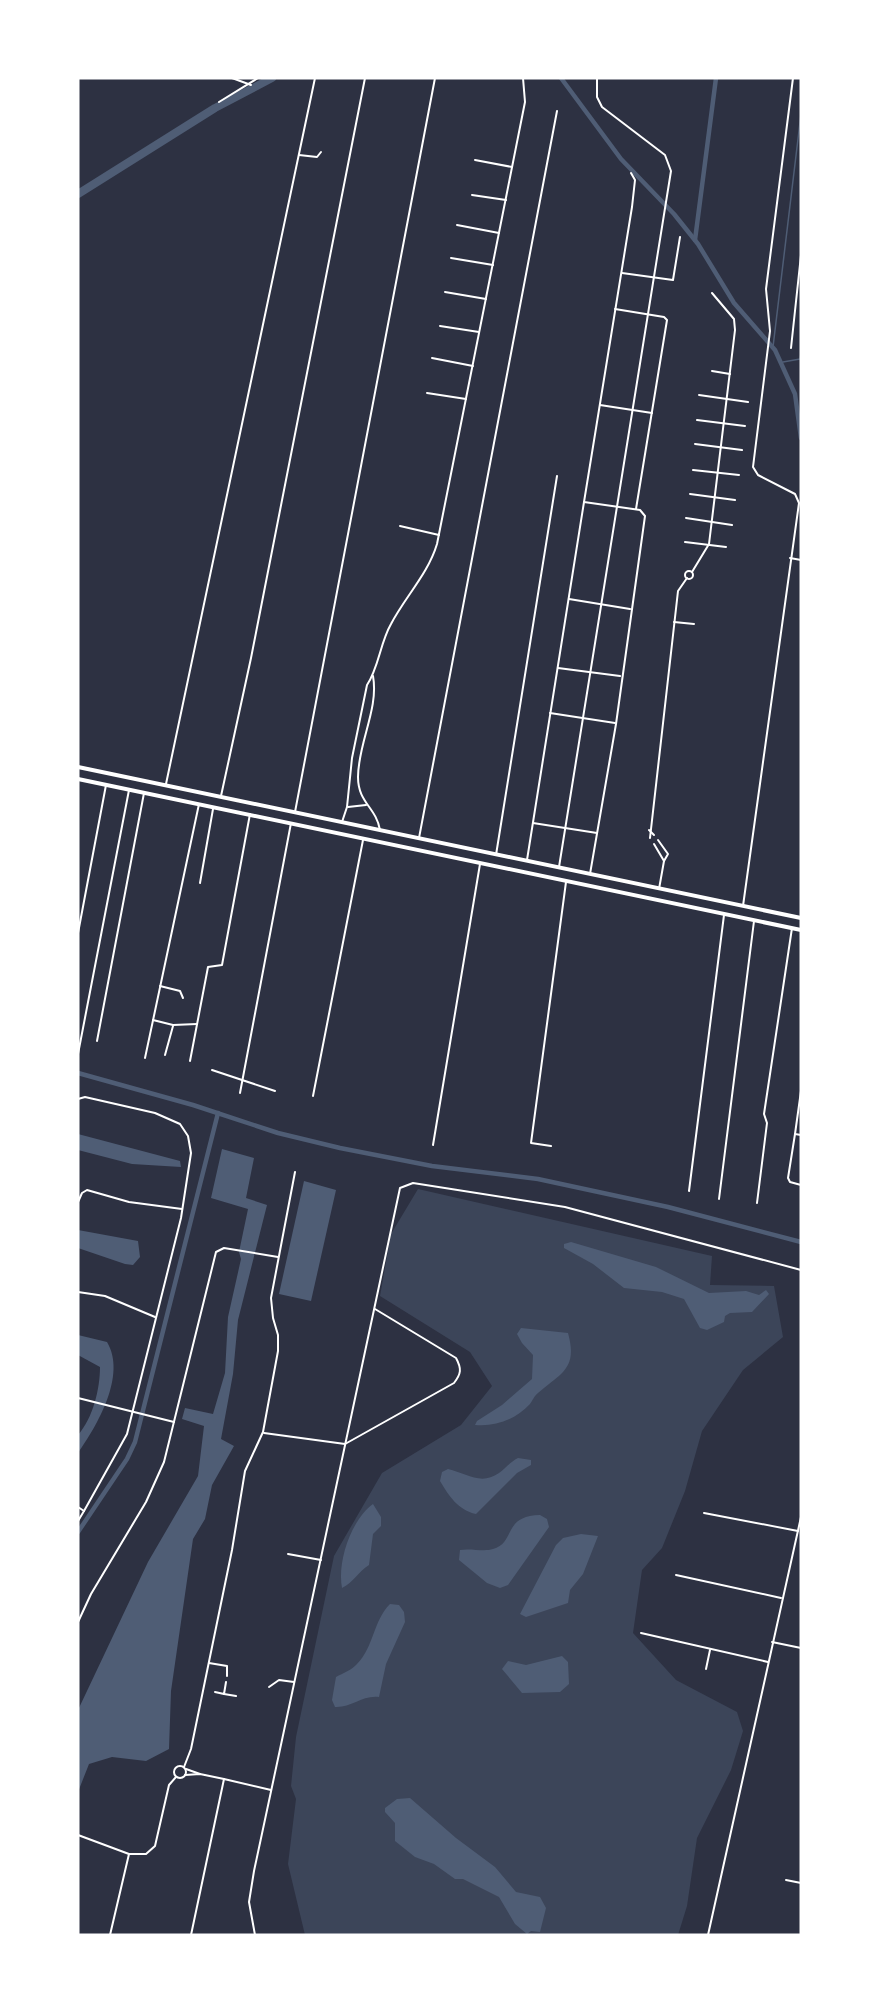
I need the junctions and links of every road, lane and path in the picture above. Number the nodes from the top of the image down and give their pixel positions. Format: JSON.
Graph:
{"nodes":[{"id":1,"x":232,"y":78,"type":"edge"},
{"id":2,"x":258,"y":78,"type":"edge"},
{"id":3,"x":315,"y":78,"type":"edge"},
{"id":4,"x":365,"y":78,"type":"edge"},
{"id":5,"x":435,"y":78,"type":"edge"},
{"id":6,"x":523,"y":78,"type":"edge"},
{"id":7,"x":597,"y":78,"type":"edge"},
{"id":8,"x":793,"y":78,"type":"edge"},
{"id":9,"x":250,"y":85,"type":"junction"},
{"id":10,"x":219,"y":102,"type":"dead end"},
{"id":11,"x":557,"y":111,"type":"dead end"},
{"id":12,"x":321,"y":152,"type":"dead end"},
{"id":13,"x":299,"y":155,"type":"junction"},
{"id":14,"x":475,"y":160,"type":"dead end"},
{"id":15,"x":512,"y":167,"type":"junction"},
{"id":16,"x":631,"y":173,"type":"dead end"},
{"id":17,"x":472,"y":195,"type":"dead end"},
{"id":18,"x":506,"y":200,"type":"junction"},
{"id":19,"x":457,"y":225,"type":"dead end"},
{"id":20,"x":499,"y":233,"type":"junction"},
{"id":21,"x":680,"y":237,"type":"dead end"},
{"id":22,"x":801,"y":255,"type":"edge"},
{"id":23,"x":451,"y":258,"type":"dead end"},
{"id":24,"x":493,"y":265,"type":"junction"},
{"id":25,"x":622,"y":273,"type":"junction"},
{"id":26,"x":655,"y":279,"type":"junction"},
{"id":27,"x":445,"y":292,"type":"dead end"},
{"id":28,"x":712,"y":292,"type":"dead end"},
{"id":29,"x":486,"y":299,"type":"junction"},
{"id":30,"x":615,"y":309,"type":"junction"},
{"id":31,"x":649,"y":314,"type":"junction"},
{"id":32,"x":440,"y":326,"type":"dead end"},
{"id":33,"x":479,"y":332,"type":"junction"},
{"id":34,"x":791,"y":348,"type":"dead end"},
{"id":35,"x":432,"y":358,"type":"dead end"},
{"id":36,"x":473,"y":366,"type":"junction"},
{"id":37,"x":712,"y":372,"type":"dead end"},
{"id":38,"x":730,"y":374,"type":"junction"},
{"id":39,"x":427,"y":393,"type":"dead end"},
{"id":40,"x":699,"y":395,"type":"dead end"},
{"id":41,"x":466,"y":399,"type":"junction"},
{"id":42,"x":726,"y":399,"type":"junction"},
{"id":43,"x":748,"y":402,"type":"dead end"},
{"id":44,"x":600,"y":405,"type":"junction"},
{"id":45,"x":634,"y":410,"type":"junction"},
{"id":46,"x":652,"y":413,"type":"junction"},
{"id":47,"x":697,"y":420,"type":"dead end"},
{"id":48,"x":724,"y":423,"type":"junction"},
{"id":49,"x":745,"y":426,"type":"dead end"},
{"id":50,"x":695,"y":444,"type":"dead end"},
{"id":51,"x":721,"y":447,"type":"junction"},
{"id":52,"x":742,"y":450,"type":"dead end"},
{"id":53,"x":693,"y":470,"type":"dead end"},
{"id":54,"x":717,"y":473,"type":"junction"},
{"id":55,"x":557,"y":476,"type":"dead end"},
{"id":56,"x":739,"y":476,"type":"dead end"},
{"id":57,"x":690,"y":494,"type":"dead end"},
{"id":58,"x":714,"y":497,"type":"junction"},
{"id":59,"x":735,"y":500,"type":"dead end"},
{"id":60,"x":584,"y":502,"type":"junction"},
{"id":61,"x":618,"y":507,"type":"junction"},
{"id":62,"x":636,"y":509,"type":"junction"},
{"id":63,"x":686,"y":518,"type":"dead end"},
{"id":64,"x":711,"y":522,"type":"junction"},
{"id":65,"x":732,"y":525,"type":"dead end"},
{"id":66,"x":400,"y":526,"type":"dead end"},
{"id":67,"x":439,"y":535,"type":"junction"},
{"id":68,"x":685,"y":542,"type":"dead end"},
{"id":69,"x":709,"y":544,"type":"junction"},
{"id":70,"x":726,"y":547,"type":"dead end"},
{"id":71,"x":790,"y":558,"type":"junction"},
{"id":72,"x":801,"y":560,"type":"edge"},
{"id":73,"x":568,"y":599,"type":"junction"},
{"id":74,"x":601,"y":605,"type":"junction"},
{"id":75,"x":630,"y":609,"type":"junction"},
{"id":76,"x":674,"y":622,"type":"junction"},
{"id":77,"x":694,"y":624,"type":"dead end"},
{"id":78,"x":558,"y":668,"type":"junction"},
{"id":79,"x":590,"y":672,"type":"junction"},
{"id":80,"x":373,"y":676,"type":"junction"},
{"id":81,"x":622,"y":677,"type":"junction"},
{"id":82,"x":550,"y":713,"type":"junction"},
{"id":83,"x":583,"y":718,"type":"junction"},
{"id":84,"x":616,"y":724,"type":"junction"},
{"id":85,"x":78,"y":767,"type":"edge"},
{"id":86,"x":78,"y":779,"type":"edge"},
{"id":87,"x":106,"y":785,"type":"junction"},
{"id":88,"x":165,"y":787,"type":"junction"},
{"id":89,"x":129,"y":790,"type":"junction"},
{"id":90,"x":144,"y":793,"type":"junction"},
{"id":91,"x":220,"y":798,"type":"junction"},
{"id":92,"x":199,"y":804,"type":"junction"},
{"id":93,"x":366,"y":805,"type":"junction"},
{"id":94,"x":213,"y":807,"type":"junction"},
{"id":95,"x":347,"y":807,"type":"junction"},
{"id":96,"x":272,"y":808,"type":"junction"},
{"id":97,"x":295,"y":813,"type":"junction"},
{"id":98,"x":250,"y":814,"type":"junction"},
{"id":99,"x":270,"y":818,"type":"junction"},
{"id":100,"x":342,"y":822,"type":"junction"},
{"id":101,"x":291,"y":823,"type":"junction"},
{"id":102,"x":533,"y":823,"type":"junction"},
{"id":103,"x":565,"y":829,"type":"junction"},
{"id":104,"x":380,"y":830,"type":"junction"},
{"id":105,"x":650,"y":830,"type":"junction"},
{"id":106,"x":597,"y":833,"type":"junction"},
{"id":107,"x":654,"y":835,"type":"dead end"},
{"id":108,"x":364,"y":837,"type":"junction"},
{"id":109,"x":419,"y":838,"type":"junction"},
{"id":110,"x":650,"y":838,"type":"dead end"},
{"id":111,"x":658,"y":840,"type":"dead end"},
{"id":112,"x":654,"y":844,"type":"dead end"},
{"id":113,"x":662,"y":845,"type":"junction"},
{"id":114,"x":657,"y":848,"type":"junction"},
{"id":115,"x":496,"y":855,"type":"junction"},
{"id":116,"x":527,"y":861,"type":"junction"},
{"id":117,"x":664,"y":861,"type":"junction"},
{"id":118,"x":480,"y":864,"type":"junction"},
{"id":119,"x":559,"y":868,"type":"junction"},
{"id":120,"x":590,"y":874,"type":"junction"},
{"id":121,"x":566,"y":882,"type":"junction"},
{"id":122,"x":200,"y":883,"type":"dead end"},
{"id":123,"x":659,"y":889,"type":"junction"},
{"id":124,"x":742,"y":906,"type":"junction"},
{"id":125,"x":724,"y":915,"type":"junction"},
{"id":126,"x":801,"y":918,"type":"edge"},
{"id":127,"x":754,"y":921,"type":"junction"},
{"id":128,"x":792,"y":928,"type":"junction"},
{"id":129,"x":801,"y":930,"type":"edge"},
{"id":130,"x":78,"y":933,"type":"edge"},
{"id":131,"x":160,"y":986,"type":"junction"},
{"id":132,"x":183,"y":998,"type":"dead end"},
{"id":133,"x":153,"y":1020,"type":"junction"},
{"id":134,"x":197,"y":1024,"type":"junction"},
{"id":135,"x":173,"y":1025,"type":"junction"},
{"id":136,"x":97,"y":1041,"type":"dead end"},
{"id":137,"x":78,"y":1054,"type":"edge"},
{"id":138,"x":165,"y":1055,"type":"dead end"},
{"id":139,"x":145,"y":1058,"type":"dead end"},
{"id":140,"x":190,"y":1061,"type":"dead end"},
{"id":141,"x":212,"y":1070,"type":"dead end"},
{"id":142,"x":242,"y":1081,"type":"junction"},
{"id":143,"x":275,"y":1091,"type":"dead end"},
{"id":144,"x":801,"y":1091,"type":"edge"},
{"id":145,"x":240,"y":1093,"type":"dead end"},
{"id":146,"x":314,"y":1096,"type":"dead end"},
{"id":147,"x":78,"y":1099,"type":"edge"},
{"id":148,"x":795,"y":1134,"type":"junction"},
{"id":149,"x":801,"y":1136,"type":"edge"},
{"id":150,"x":433,"y":1145,"type":"dead end"},
{"id":151,"x":551,"y":1146,"type":"dead end"},
{"id":152,"x":294,"y":1172,"type":"dead end"},
{"id":153,"x":801,"y":1185,"type":"edge"},
{"id":154,"x":690,"y":1191,"type":"dead end"},
{"id":155,"x":719,"y":1199,"type":"dead end"},
{"id":156,"x":78,"y":1202,"type":"edge"},
{"id":157,"x":757,"y":1203,"type":"dead end"},
{"id":158,"x":183,"y":1209,"type":"junction"},
{"id":159,"x":279,"y":1257,"type":"junction"},
{"id":160,"x":801,"y":1270,"type":"edge"},
{"id":161,"x":78,"y":1292,"type":"edge"},
{"id":162,"x":375,"y":1309,"type":"junction"},
{"id":163,"x":155,"y":1317,"type":"junction"},
{"id":164,"x":78,"y":1398,"type":"edge"},
{"id":165,"x":133,"y":1413,"type":"junction"},
{"id":166,"x":174,"y":1422,"type":"junction"},
{"id":167,"x":263,"y":1432,"type":"junction"},
{"id":168,"x":345,"y":1444,"type":"junction"},
{"id":169,"x":78,"y":1507,"type":"edge"},
{"id":170,"x":84,"y":1511,"type":"junction"},
{"id":171,"x":704,"y":1513,"type":"dead end"},
{"id":172,"x":801,"y":1517,"type":"edge"},
{"id":173,"x":78,"y":1521,"type":"edge"},
{"id":174,"x":798,"y":1531,"type":"junction"},
{"id":175,"x":288,"y":1554,"type":"dead end"},
{"id":176,"x":321,"y":1560,"type":"junction"},
{"id":177,"x":676,"y":1575,"type":"dead end"},
{"id":178,"x":781,"y":1598,"type":"junction"},
{"id":179,"x":78,"y":1622,"type":"edge"},
{"id":180,"x":641,"y":1633,"type":"dead end"},
{"id":181,"x":772,"y":1642,"type":"junction"},
{"id":182,"x":801,"y":1648,"type":"edge"},
{"id":183,"x":710,"y":1650,"type":"junction"},
{"id":184,"x":768,"y":1662,"type":"junction"},
{"id":185,"x":209,"y":1663,"type":"junction"},
{"id":186,"x":706,"y":1669,"type":"dead end"},
{"id":187,"x":227,"y":1676,"type":"dead end"},
{"id":188,"x":226,"y":1682,"type":"dead end"},
{"id":189,"x":294,"y":1682,"type":"junction"},
{"id":190,"x":269,"y":1687,"type":"dead end"},
{"id":191,"x":215,"y":1692,"type":"dead end"},
{"id":192,"x":224,"y":1694,"type":"junction"},
{"id":193,"x":236,"y":1696,"type":"dead end"},
{"id":194,"x":185,"y":1768,"type":"junction"},
{"id":195,"x":200,"y":1774,"type":"junction"},
{"id":196,"x":185,"y":1775,"type":"junction"},
{"id":197,"x":176,"y":1777,"type":"junction"},
{"id":198,"x":224,"y":1779,"type":"junction"},
{"id":199,"x":272,"y":1790,"type":"junction"},
{"id":200,"x":78,"y":1835,"type":"edge"},
{"id":201,"x":129,"y":1854,"type":"junction"},
{"id":202,"x":786,"y":1880,"type":"dead end"},
{"id":203,"x":801,"y":1883,"type":"edge"},
{"id":204,"x":110,"y":1935,"type":"edge"},
{"id":205,"x":191,"y":1935,"type":"edge"},
{"id":206,"x":255,"y":1935,"type":"edge"},
{"id":207,"x":708,"y":1935,"type":"edge"}],
"edges":[{"from":1,"to":9,"type":"street"},
{"from":2,"to":9,"type":"street"},
{"from":3,"to":13,"type":"street"},
{"from":4,"to":91,"type":"street"},
{"from":5,"to":97,"type":"street"},
{"from":6,"to":15,"type":"street"},
{"from":7,"to":26,"type":"street"},
{"from":8,"to":71,"type":"street"},
{"from":9,"to":10,"type":"street"},
{"from":11,"to":109,"type":"street"},
{"from":12,"to":13,"type":"street"},
{"from":13,"to":88,"type":"street"},
{"from":14,"to":15,"type":"street"},
{"from":15,"to":18,"type":"street"},
{"from":16,"to":25,"type":"street"},
{"from":17,"to":18,"type":"street"},
{"from":18,"to":20,"type":"street"},
{"from":19,"to":20,"type":"street"},
{"from":20,"to":24,"type":"street"},
{"from":21,"to":26,"type":"street"},
{"from":22,"to":34,"type":"street"},
{"from":23,"to":24,"type":"street"},
{"from":24,"to":29,"type":"street"},
{"from":25,"to":26,"type":"street"},
{"from":25,"to":30,"type":"street"},
{"from":26,"to":31,"type":"street"},
{"from":27,"to":29,"type":"street"},
{"from":28,"to":38,"type":"street"},
{"from":29,"to":33,"type":"street"},
{"from":30,"to":31,"type":"street"},
{"from":30,"to":44,"type":"street"},
{"from":31,"to":45,"type":"street"},
{"from":31,"to":46,"type":"street"},
{"from":32,"to":33,"type":"street"},
{"from":33,"to":36,"type":"street"},
{"from":35,"to":36,"type":"street"},
{"from":36,"to":41,"type":"street"},
{"from":37,"to":38,"type":"street"},
{"from":38,"to":42,"type":"street"},
{"from":39,"to":41,"type":"street"},
{"from":40,"to":42,"type":"street"},
{"from":41,"to":67,"type":"street"},
{"from":42,"to":43,"type":"street"},
{"from":42,"to":48,"type":"street"},
{"from":44,"to":45,"type":"street"},
{"from":44,"to":60,"type":"street"},
{"from":45,"to":46,"type":"street"},
{"from":45,"to":61,"type":"street"},
{"from":46,"to":62,"type":"street"},
{"from":47,"to":48,"type":"street"},
{"from":48,"to":49,"type":"street"},
{"from":48,"to":51,"type":"street"},
{"from":50,"to":51,"type":"street"},
{"from":51,"to":52,"type":"street"},
{"from":51,"to":54,"type":"street"},
{"from":53,"to":54,"type":"street"},
{"from":54,"to":56,"type":"street"},
{"from":54,"to":58,"type":"street"},
{"from":55,"to":115,"type":"street"},
{"from":57,"to":58,"type":"street"},
{"from":58,"to":59,"type":"street"},
{"from":58,"to":64,"type":"street"},
{"from":60,"to":61,"type":"street"},
{"from":60,"to":73,"type":"street"},
{"from":61,"to":62,"type":"street"},
{"from":61,"to":74,"type":"street"},
{"from":62,"to":75,"type":"street"},
{"from":63,"to":64,"type":"street"},
{"from":64,"to":65,"type":"street"},
{"from":64,"to":69,"type":"street"},
{"from":66,"to":67,"type":"street"},
{"from":67,"to":80,"type":"street"},
{"from":68,"to":69,"type":"street"},
{"from":69,"to":70,"type":"street"},
{"from":69,"to":76,"type":"street"},
{"from":71,"to":72,"type":"street"},
{"from":71,"to":124,"type":"street"},
{"from":73,"to":74,"type":"street"},
{"from":73,"to":78,"type":"street"},
{"from":74,"to":75,"type":"street"},
{"from":74,"to":79,"type":"street"},
{"from":75,"to":81,"type":"street"},
{"from":76,"to":77,"type":"street"},
{"from":76,"to":105,"type":"street"},
{"from":78,"to":79,"type":"street"},
{"from":78,"to":82,"type":"street"},
{"from":79,"to":81,"type":"street"},
{"from":79,"to":83,"type":"street"},
{"from":80,"to":93,"type":"street"},
{"from":80,"to":95,"type":"street"},
{"from":81,"to":84,"type":"street"},
{"from":82,"to":83,"type":"street"},
{"from":82,"to":102,"type":"street"},
{"from":83,"to":84,"type":"street"},
{"from":83,"to":103,"type":"street"},
{"from":84,"to":106,"type":"street"},
{"from":85,"to":88,"type":"main road"},
{"from":86,"to":87,"type":"main road"},
{"from":87,"to":89,"type":"main road"},
{"from":87,"to":130,"type":"street"},
{"from":88,"to":91,"type":"main road"},
{"from":89,"to":90,"type":"main road"},
{"from":89,"to":137,"type":"street"},
{"from":90,"to":92,"type":"main road"},
{"from":90,"to":136,"type":"street"},
{"from":91,"to":96,"type":"main road"},
{"from":92,"to":94,"type":"main road"},
{"from":92,"to":131,"type":"street"},
{"from":93,"to":95,"type":"street"},
{"from":93,"to":104,"type":"street"},
{"from":94,"to":98,"type":"main road"},
{"from":94,"to":122,"type":"street"},
{"from":95,"to":100,"type":"street"},
{"from":96,"to":97,"type":"main road"},
{"from":96,"to":99,"type":"main road"},
{"from":97,"to":100,"type":"main road"},
{"from":98,"to":99,"type":"main road"},
{"from":98,"to":134,"type":"street"},
{"from":99,"to":101,"type":"main road"},
{"from":100,"to":104,"type":"main road"},
{"from":101,"to":108,"type":"main road"},
{"from":101,"to":142,"type":"street"},
{"from":102,"to":103,"type":"street"},
{"from":102,"to":116,"type":"street"},
{"from":103,"to":106,"type":"street"},
{"from":103,"to":119,"type":"street"},
{"from":104,"to":109,"type":"main road"},
{"from":105,"to":107,"type":"street"},
{"from":105,"to":110,"type":"street"},
{"from":106,"to":120,"type":"street"},
{"from":108,"to":118,"type":"main road"},
{"from":108,"to":146,"type":"street"},
{"from":109,"to":115,"type":"main road"},
{"from":111,"to":113,"type":"street"},
{"from":112,"to":114,"type":"street"},
{"from":113,"to":114,"type":"street"},
{"from":113,"to":117,"type":"street"},
{"from":114,"to":117,"type":"street"},
{"from":115,"to":116,"type":"main road"},
{"from":116,"to":119,"type":"main road"},
{"from":117,"to":123,"type":"street"},
{"from":118,"to":121,"type":"main road"},
{"from":118,"to":150,"type":"street"},
{"from":119,"to":120,"type":"main road"},
{"from":120,"to":123,"type":"main road"},
{"from":121,"to":125,"type":"main road"},
{"from":121,"to":151,"type":"street"},
{"from":123,"to":124,"type":"main road"},
{"from":124,"to":126,"type":"main road"},
{"from":125,"to":127,"type":"main road"},
{"from":125,"to":154,"type":"street"},
{"from":127,"to":128,"type":"main road"},
{"from":127,"to":155,"type":"street"},
{"from":128,"to":129,"type":"main road"},
{"from":128,"to":157,"type":"street"},
{"from":131,"to":132,"type":"street"},
{"from":131,"to":133,"type":"street"},
{"from":133,"to":135,"type":"street"},
{"from":133,"to":139,"type":"street"},
{"from":134,"to":135,"type":"street"},
{"from":134,"to":140,"type":"street"},
{"from":135,"to":138,"type":"street"},
{"from":141,"to":142,"type":"street"},
{"from":142,"to":143,"type":"street"},
{"from":142,"to":145,"type":"street"},
{"from":144,"to":148,"type":"street"},
{"from":147,"to":158,"type":"street"},
{"from":148,"to":149,"type":"street"},
{"from":148,"to":153,"type":"street"},
{"from":152,"to":159,"type":"street"},
{"from":156,"to":158,"type":"street"},
{"from":158,"to":163,"type":"street"},
{"from":159,"to":166,"type":"street"},
{"from":159,"to":167,"type":"street"},
{"from":160,"to":162,"type":"street"},
{"from":161,"to":163,"type":"street"},
{"from":162,"to":168,"type":"street"},
{"from":162,"to":168,"type":"street"},
{"from":163,"to":165,"type":"street"},
{"from":164,"to":165,"type":"street"},
{"from":165,"to":166,"type":"street"},
{"from":165,"to":170,"type":"street"},
{"from":166,"to":179,"type":"street"},
{"from":167,"to":168,"type":"street"},
{"from":167,"to":185,"type":"street"},
{"from":168,"to":176,"type":"street"},
{"from":169,"to":170,"type":"street"},
{"from":170,"to":173,"type":"street"},
{"from":171,"to":174,"type":"street"},
{"from":172,"to":174,"type":"street"},
{"from":174,"to":178,"type":"street"},
{"from":175,"to":176,"type":"street"},
{"from":176,"to":189,"type":"street"},
{"from":177,"to":178,"type":"street"},
{"from":178,"to":181,"type":"street"},
{"from":180,"to":183,"type":"street"},
{"from":181,"to":182,"type":"street"},
{"from":181,"to":184,"type":"street"},
{"from":183,"to":184,"type":"street"},
{"from":183,"to":186,"type":"street"},
{"from":184,"to":207,"type":"street"},
{"from":185,"to":187,"type":"street"},
{"from":185,"to":194,"type":"street"},
{"from":188,"to":192,"type":"street"},
{"from":189,"to":190,"type":"street"},
{"from":189,"to":199,"type":"street"},
{"from":191,"to":192,"type":"street"},
{"from":192,"to":193,"type":"street"},
{"from":194,"to":195,"type":"street"},
{"from":194,"to":196,"type":"street"},
{"from":194,"to":197,"type":"street"},
{"from":195,"to":196,"type":"street"},
{"from":195,"to":198,"type":"street"},
{"from":196,"to":197,"type":"street"},
{"from":197,"to":201,"type":"street"},
{"from":198,"to":199,"type":"street"},
{"from":198,"to":205,"type":"street"},
{"from":199,"to":206,"type":"street"},
{"from":200,"to":201,"type":"street"},
{"from":201,"to":204,"type":"street"},
{"from":202,"to":203,"type":"street"}]}
